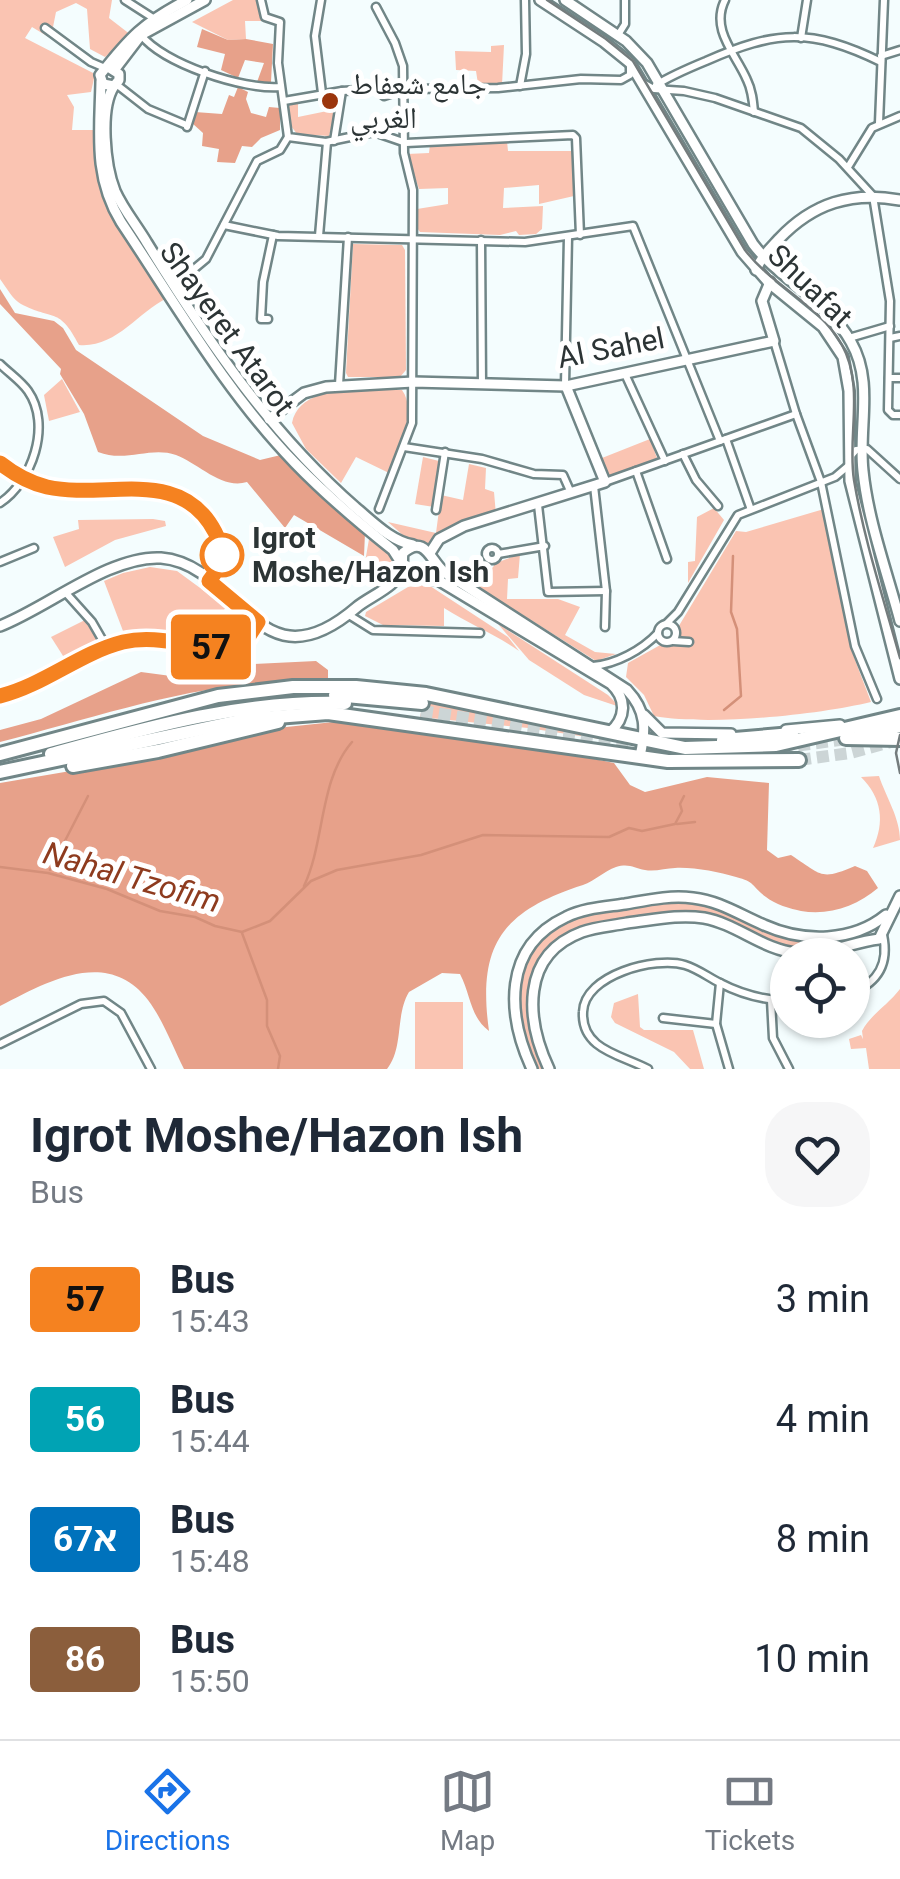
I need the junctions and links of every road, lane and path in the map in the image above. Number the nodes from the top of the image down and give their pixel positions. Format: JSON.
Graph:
{"nodes":[{"id":1,"x":125,"y":0,"type":"edge"},
{"id":2,"x":188,"y":0,"type":"edge"},
{"id":3,"x":206,"y":0,"type":"edge"},
{"id":4,"x":261,"y":0,"type":"edge"},
{"id":5,"x":321,"y":0,"type":"edge"},
{"id":6,"x":525,"y":0,"type":"edge"},
{"id":7,"x":540,"y":0,"type":"edge"},
{"id":8,"x":625,"y":0,"type":"edge"},
{"id":9,"x":725,"y":0,"type":"edge"},
{"id":10,"x":807,"y":0,"type":"edge"},
{"id":11,"x":884,"y":0,"type":"edge"},
{"id":12,"x":568,"y":1,"type":"edge"},
{"id":13,"x":376,"y":8,"type":"dead end"},
{"id":14,"x":153,"y":18,"type":"junction"},
{"id":15,"x":45,"y":28,"type":"dead end"},
{"id":16,"x":141,"y":34,"type":"junction"},
{"id":17,"x":618,"y":35,"type":"junction"},
{"id":18,"x":800,"y":38,"type":"junction"},
{"id":19,"x":730,"y":50,"type":"junction"},
{"id":20,"x":900,"y":50,"type":"edge"},
{"id":21,"x":881,"y":59,"type":"junction"},
{"id":22,"x":630,"y":64,"type":"junction"},
{"id":23,"x":205,"y":70,"type":"junction"},
{"id":24,"x":110,"y":76,"type":"junction"},
{"id":25,"x":520,"y":86,"type":"junction"},
{"id":26,"x":281,"y":87,"type":"junction"},
{"id":27,"x":659,"y":88,"type":"junction"},
{"id":28,"x":405,"y":89,"type":"junction"},
{"id":29,"x":322,"y":92,"type":"junction"},
{"id":30,"x":342,"y":92,"type":"junction"},
{"id":31,"x":284,"y":101,"type":"junction"},
{"id":32,"x":754,"y":112,"type":"junction"},
{"id":33,"x":900,"y":116,"type":"edge"},
{"id":34,"x":879,"y":123,"type":"junction"},
{"id":35,"x":288,"y":137,"type":"junction"},
{"id":36,"x":331,"y":141,"type":"junction"},
{"id":37,"x":406,"y":143,"type":"junction"},
{"id":38,"x":848,"y":167,"type":"junction"},
{"id":39,"x":873,"y":196,"type":"junction"},
{"id":40,"x":900,"y":200,"type":"edge"},
{"id":41,"x":224,"y":225,"type":"junction"},
{"id":42,"x":580,"y":235,"type":"junction"},
{"id":43,"x":273,"y":236,"type":"junction"},
{"id":44,"x":318,"y":236,"type":"junction"},
{"id":45,"x":348,"y":237,"type":"junction"},
{"id":46,"x":568,"y":237,"type":"junction"},
{"id":47,"x":411,"y":238,"type":"junction"},
{"id":48,"x":481,"y":240,"type":"junction"},
{"id":49,"x":759,"y":252,"type":"junction"},
{"id":50,"x":774,"y":268,"type":"junction"},
{"id":51,"x":756,"y":270,"type":"junction"},
{"id":52,"x":189,"y":272,"type":"junction"},
{"id":53,"x":167,"y":276,"type":"junction"},
{"id":54,"x":769,"y":283,"type":"junction"},
{"id":55,"x":178,"y":292,"type":"junction"},
{"id":56,"x":268,"y":319,"type":"dead end"},
{"id":57,"x":890,"y":326,"type":"junction"},
{"id":58,"x":900,"y":336,"type":"edge"},
{"id":59,"x":849,"y":338,"type":"junction"},
{"id":60,"x":890,"y":338,"type":"junction"},
{"id":61,"x":774,"y":341,"type":"junction"},
{"id":62,"x":688,"y":359,"type":"junction"},
{"id":63,"x":0,"y":364,"type":"edge"},
{"id":64,"x":624,"y":374,"type":"junction"},
{"id":65,"x":889,"y":378,"type":"junction"},
{"id":66,"x":900,"y":378,"type":"edge"},
{"id":67,"x":413,"y":382,"type":"junction"},
{"id":68,"x":339,"y":384,"type":"junction"},
{"id":69,"x":482,"y":384,"type":"junction"},
{"id":70,"x":566,"y":386,"type":"junction"},
{"id":71,"x":796,"y":414,"type":"junction"},
{"id":72,"x":900,"y":415,"type":"edge"},
{"id":73,"x":269,"y":419,"type":"junction"},
{"id":74,"x":849,"y":439,"type":"junction"},
{"id":75,"x":723,"y":440,"type":"junction"},
{"id":76,"x":404,"y":447,"type":"junction"},
{"id":77,"x":860,"y":451,"type":"junction"},
{"id":78,"x":445,"y":452,"type":"junction"},
{"id":79,"x":683,"y":454,"type":"junction"},
{"id":80,"x":665,"y":461,"type":"junction"},
{"id":81,"x":0,"y":462,"type":"edge"},
{"id":82,"x":848,"y":462,"type":"junction"},
{"id":83,"x":636,"y":471,"type":"junction"},
{"id":84,"x":834,"y":476,"type":"junction"},
{"id":85,"x":22,"y":478,"type":"junction"},
{"id":86,"x":900,"y":479,"type":"edge"},
{"id":87,"x":850,"y":480,"type":"junction"},
{"id":88,"x":605,"y":482,"type":"junction"},
{"id":89,"x":821,"y":482,"type":"junction"},
{"id":90,"x":594,"y":486,"type":"junction"},
{"id":91,"x":572,"y":494,"type":"junction"},
{"id":92,"x":0,"y":504,"type":"edge"},
{"id":93,"x":538,"y":505,"type":"junction"},
{"id":94,"x":718,"y":506,"type":"dead end"},
{"id":95,"x":750,"y":507,"type":"junction"},
{"id":96,"x":379,"y":509,"type":"dead end"},
{"id":97,"x":436,"y":510,"type":"dead end"},
{"id":98,"x":416,"y":546,"type":"junction"},
{"id":99,"x":545,"y":546,"type":"junction"},
{"id":100,"x":34,"y":548,"type":"dead end"},
{"id":101,"x":498,"y":554,"type":"dead end"},
{"id":102,"x":432,"y":558,"type":"junction"},
{"id":103,"x":666,"y":559,"type":"dead end"},
{"id":104,"x":0,"y":562,"type":"edge"},
{"id":105,"x":401,"y":565,"type":"junction"},
{"id":106,"x":417,"y":577,"type":"junction"},
{"id":107,"x":209,"y":581,"type":"junction"},
{"id":108,"x":606,"y":591,"type":"junction"},
{"id":109,"x":66,"y":593,"type":"junction"},
{"id":110,"x":896,"y":594,"type":"edge"},
{"id":111,"x":349,"y":616,"type":"junction"},
{"id":112,"x":900,"y":621,"type":"edge"},
{"id":113,"x":258,"y":622,"type":"junction"},
{"id":114,"x":0,"y":626,"type":"edge"},
{"id":115,"x":604,"y":627,"type":"dead end"},
{"id":116,"x":672,"y":627,"type":"junction"},
{"id":117,"x":480,"y":633,"type":"dead end"},
{"id":118,"x":660,"y":637,"type":"junction"},
{"id":119,"x":672,"y":641,"type":"junction"},
{"id":120,"x":107,"y":648,"type":"junction"},
{"id":121,"x":616,"y":660,"type":"junction"},
{"id":122,"x":593,"y":666,"type":"junction"},
{"id":123,"x":900,"y":679,"type":"edge"},
{"id":124,"x":616,"y":681,"type":"junction"},
{"id":125,"x":0,"y":696,"type":"edge"},
{"id":126,"x":876,"y":699,"type":"dead end"},
{"id":127,"x":642,"y":710,"type":"junction"},
{"id":128,"x":900,"y":716,"type":"edge"},
{"id":129,"x":878,"y":722,"type":"junction"},
{"id":130,"x":900,"y":726,"type":"edge"},
{"id":131,"x":610,"y":732,"type":"junction"},
{"id":132,"x":800,"y":734,"type":"dead end"},
{"id":133,"x":846,"y":738,"type":"junction"},
{"id":134,"x":644,"y":739,"type":"junction"},
{"id":135,"x":900,"y":739,"type":"edge"},
{"id":136,"x":0,"y":755,"type":"edge"},
{"id":137,"x":640,"y":756,"type":"junction"},
{"id":138,"x":799,"y":760,"type":"tunnel mouth"},
{"id":139,"x":0,"y":773,"type":"edge"},
{"id":140,"x":900,"y":896,"type":"edge"},
{"id":141,"x":875,"y":933,"type":"junction"},
{"id":142,"x":870,"y":982,"type":"edge"},
{"id":143,"x":720,"y":983,"type":"junction"},
{"id":144,"x":770,"y":1000,"type":"edge"},
{"id":145,"x":662,"y":1018,"type":"dead end"},
{"id":146,"x":716,"y":1024,"type":"junction"},
{"id":147,"x":773,"y":1038,"type":"edge"},
{"id":148,"x":0,"y":1044,"type":"edge"},
{"id":149,"x":152,"y":1069,"type":"edge"},
{"id":150,"x":532,"y":1069,"type":"edge"},
{"id":151,"x":549,"y":1069,"type":"edge"},
{"id":152,"x":648,"y":1069,"type":"edge"},
{"id":153,"x":729,"y":1069,"type":"edge"},
{"id":154,"x":789,"y":1069,"type":"edge"}],
"edges":[{"from":1,"to":14,"type":"street"},
{"from":2,"to":14,"type":"street"},
{"from":3,"to":16,"type":"street","name":"Shayeret Atarot"},
{"from":4,"to":26,"type":"street"},
{"from":5,"to":29,"type":"street"},
{"from":6,"to":25,"type":"street"},
{"from":7,"to":22,"type":"street","name":"Shuafat"},
{"from":8,"to":17,"type":"street"},
{"from":9,"to":19,"type":"street"},
{"from":10,"to":18,"type":"street"},
{"from":11,"to":21,"type":"street"},
{"from":12,"to":17,"type":"street","name":"Shuafat"},
{"from":13,"to":28,"type":"street"},
{"from":14,"to":24,"type":"street"},
{"from":15,"to":24,"type":"street"},
{"from":16,"to":23,"type":"street"},
{"from":16,"to":24,"type":"street","name":"Shayeret Atarot"},
{"from":17,"to":27,"type":"street","name":"Shuafat"},
{"from":18,"to":19,"type":"street"},
{"from":18,"to":21,"type":"street"},
{"from":19,"to":27,"type":"street"},
{"from":19,"to":32,"type":"street"},
{"from":20,"to":21,"type":"street"},
{"from":21,"to":34,"type":"street"},
{"from":22,"to":25,"type":"street"},
{"from":22,"to":27,"type":"street","name":"Shuafat"},
{"from":23,"to":24,"type":"street"},
{"from":23,"to":26,"type":"street"},
{"from":24,"to":53,"type":"street","name":"Shayeret Atarot"},
{"from":24,"to":105,"type":"street","name":"Shayeret Atarot"},
{"from":25,"to":28,"type":"street"},
{"from":26,"to":31,"type":"street"},
{"from":27,"to":32,"type":"street"},
{"from":27,"to":49,"type":"street","name":"Shuafat"},
{"from":27,"to":51,"type":"street","name":"Shuafat"},
{"from":28,"to":30,"type":"street"},
{"from":28,"to":37,"type":"street"},
{"from":29,"to":30,"type":"street"},
{"from":29,"to":31,"type":"street"},
{"from":30,"to":36,"type":"street"},
{"from":31,"to":35,"type":"street"},
{"from":32,"to":38,"type":"street"},
{"from":33,"to":34,"type":"street"},
{"from":34,"to":38,"type":"street"},
{"from":35,"to":36,"type":"street"},
{"from":35,"to":41,"type":"street"},
{"from":36,"to":37,"type":"street"},
{"from":36,"to":44,"type":"street"},
{"from":37,"to":42,"type":"street"},
{"from":37,"to":47,"type":"street"},
{"from":38,"to":39,"type":"street"},
{"from":39,"to":40,"type":"street"},
{"from":39,"to":49,"type":"street"},
{"from":39,"to":50,"type":"street"},
{"from":39,"to":57,"type":"street"},
{"from":41,"to":43,"type":"street"},
{"from":41,"to":52,"type":"street"},
{"from":42,"to":46,"type":"street"},
{"from":42,"to":62,"type":"street"},
{"from":43,"to":44,"type":"street"},
{"from":43,"to":56,"type":"street"},
{"from":44,"to":45,"type":"street"},
{"from":45,"to":47,"type":"street"},
{"from":45,"to":68,"type":"street"},
{"from":46,"to":48,"type":"street"},
{"from":46,"to":70,"type":"street"},
{"from":47,"to":48,"type":"street"},
{"from":47,"to":67,"type":"street"},
{"from":48,"to":69,"type":"street"},
{"from":49,"to":50,"type":"street","name":"Shuafat"},
{"from":49,"to":51,"type":"street"},
{"from":50,"to":54,"type":"street"},
{"from":50,"to":59,"type":"street","name":"Shuafat"},
{"from":51,"to":54,"type":"street","name":"Shuafat"},
{"from":52,"to":53,"type":"street"},
{"from":52,"to":55,"type":"street"},
{"from":53,"to":55,"type":"street","name":"Shayeret Atarot"},
{"from":54,"to":61,"type":"street"},
{"from":54,"to":74,"type":"street","name":"Shuafat"},
{"from":55,"to":73,"type":"street","name":"Shayeret Atarot"},
{"from":57,"to":59,"type":"street"},
{"from":57,"to":60,"type":"street"},
{"from":58,"to":60,"type":"street"},
{"from":59,"to":77,"type":"street","name":"Shuafat"},
{"from":60,"to":65,"type":"street"},
{"from":61,"to":62,"type":"street","name":"Al Sahel"},
{"from":61,"to":71,"type":"street"},
{"from":62,"to":64,"type":"street","name":"Al Sahel"},
{"from":62,"to":75,"type":"street"},
{"from":63,"to":85,"type":"street"},
{"from":64,"to":70,"type":"street","name":"Al Sahel"},
{"from":64,"to":80,"type":"street"},
{"from":65,"to":66,"type":"street"},
{"from":65,"to":72,"type":"street"},
{"from":67,"to":68,"type":"street","name":"Al Sahel"},
{"from":67,"to":69,"type":"street","name":"Al Sahel"},
{"from":67,"to":76,"type":"street"},
{"from":68,"to":73,"type":"street","name":"Al Sahel"},
{"from":69,"to":70,"type":"street","name":"Al Sahel"},
{"from":70,"to":88,"type":"street"},
{"from":71,"to":75,"type":"street"},
{"from":71,"to":89,"type":"street"},
{"from":73,"to":98,"type":"street","name":"Shayeret Atarot"},
{"from":74,"to":77,"type":"street"},
{"from":74,"to":82,"type":"street","name":"Shuafat"},
{"from":75,"to":79,"type":"street"},
{"from":75,"to":95,"type":"street"},
{"from":76,"to":78,"type":"street"},
{"from":76,"to":96,"type":"street"},
{"from":77,"to":82,"type":"street"},
{"from":77,"to":86,"type":"street"},
{"from":77,"to":110,"type":"street","name":"Shuafat"},
{"from":78,"to":91,"type":"street"},
{"from":78,"to":97,"type":"street"},
{"from":79,"to":80,"type":"street"},
{"from":79,"to":94,"type":"street"},
{"from":80,"to":83,"type":"street"},
{"from":81,"to":85,"type":"street"},
{"from":82,"to":84,"type":"street"},
{"from":82,"to":87,"type":"street","name":"Shuafat"},
{"from":83,"to":88,"type":"street"},
{"from":83,"to":103,"type":"street"},
{"from":84,"to":87,"type":"street"},
{"from":84,"to":89,"type":"street"},
{"from":85,"to":92,"type":"street"},
{"from":85,"to":107,"type":"street"},
{"from":87,"to":123,"type":"street","name":"Shuafat"},
{"from":88,"to":90,"type":"street"},
{"from":89,"to":95,"type":"street"},
{"from":89,"to":126,"type":"street"},
{"from":90,"to":91,"type":"street"},
{"from":90,"to":108,"type":"street"},
{"from":91,"to":93,"type":"street"},
{"from":93,"to":99,"type":"street"},
{"from":93,"to":102,"type":"street"},
{"from":95,"to":116,"type":"street"},
{"from":98,"to":102,"type":"street"},
{"from":98,"to":105,"type":"street"},
{"from":99,"to":101,"type":"street"},
{"from":99,"to":108,"type":"street"},
{"from":100,"to":104,"type":"street"},
{"from":102,"to":106,"type":"street"},
{"from":102,"to":122,"type":"street"},
{"from":105,"to":106,"type":"street"},
{"from":105,"to":111,"type":"street"},
{"from":106,"to":111,"type":"street"},
{"from":106,"to":131,"type":"street"},
{"from":107,"to":109,"type":"street"},
{"from":107,"to":113,"type":"street"},
{"from":108,"to":115,"type":"street"},
{"from":109,"to":114,"type":"street"},
{"from":109,"to":120,"type":"street"},
{"from":110,"to":112,"type":"street","name":"Shuafat"},
{"from":111,"to":113,"type":"street"},
{"from":111,"to":117,"type":"street"},
{"from":113,"to":120,"type":"street"},
{"from":116,"to":118,"type":"street"},
{"from":116,"to":119,"type":"street"},
{"from":116,"to":119,"type":"street"},
{"from":118,"to":119,"type":"street"},
{"from":118,"to":121,"type":"street"},
{"from":120,"to":125,"type":"street"},
{"from":121,"to":122,"type":"street"},
{"from":121,"to":124,"type":"street"},
{"from":122,"to":124,"type":"street"},
{"from":124,"to":127,"type":"street"},
{"from":127,"to":129,"type":"street"},
{"from":127,"to":134,"type":"street"},
{"from":128,"to":129,"type":"highway"},
{"from":129,"to":134,"type":"highway"},
{"from":130,"to":133,"type":"highway"},
{"from":131,"to":134,"type":"highway"},
{"from":131,"to":136,"type":"highway"},
{"from":132,"to":134,"type":"highway"},
{"from":133,"to":135,"type":"highway"},
{"from":133,"to":137,"type":"highway"},
{"from":134,"to":137,"type":"street"},
{"from":136,"to":139,"type":"highway"},
{"from":137,"to":138,"type":"highway"},
{"from":137,"to":139,"type":"highway"},
{"from":140,"to":141,"type":"street"},
{"from":141,"to":142,"type":"street"},
{"from":141,"to":150,"type":"street"},
{"from":141,"to":151,"type":"street"},
{"from":143,"to":144,"type":"street"},
{"from":143,"to":146,"type":"street"},
{"from":143,"to":152,"type":"street"},
{"from":145,"to":146,"type":"street"},
{"from":146,"to":153,"type":"street"},
{"from":147,"to":154,"type":"street"},
{"from":148,"to":149,"type":"street"}]}
